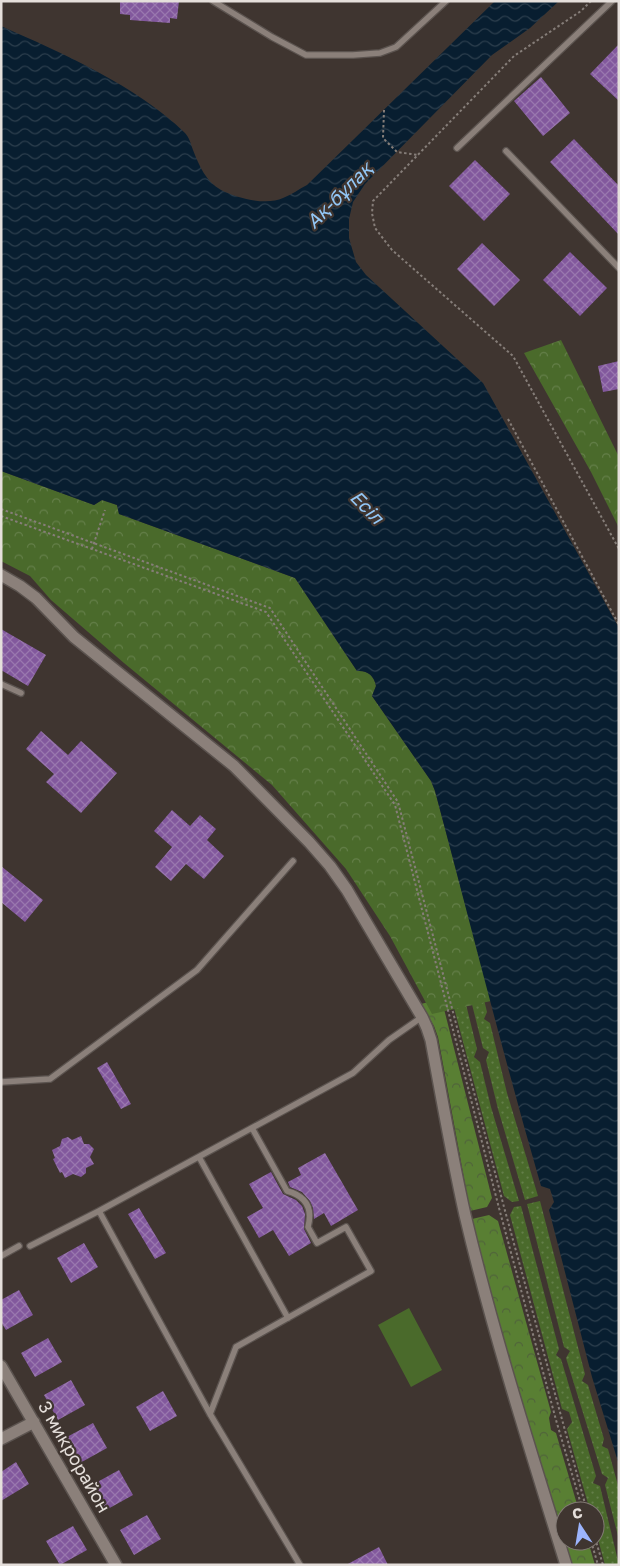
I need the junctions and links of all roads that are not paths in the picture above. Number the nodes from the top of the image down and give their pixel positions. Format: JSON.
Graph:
{"nodes":[{"id":1,"x":213,"y":1,"type":"edge"},
{"id":2,"x":446,"y":1,"type":"edge"},
{"id":3,"x":612,"y":1,"type":"edge"},
{"id":4,"x":457,"y":148,"type":"dead end"},
{"id":5,"x":506,"y":151,"type":"dead end"},
{"id":6,"x":619,"y":268,"type":"edge"},
{"id":7,"x":1,"y":575,"type":"edge"},
{"id":8,"x":1,"y":684,"type":"edge"},
{"id":9,"x":21,"y":694,"type":"dead end"},
{"id":10,"x":293,"y":861,"type":"dead end"},
{"id":11,"x":422,"y":1017,"type":"junction"},
{"id":12,"x":1,"y":1082,"type":"edge"},
{"id":13,"x":252,"y":1128,"type":"junction"},
{"id":14,"x":199,"y":1157,"type":"junction"},
{"id":15,"x":99,"y":1211,"type":"junction"},
{"id":16,"x":20,"y":1246,"type":"dead end"},
{"id":17,"x":30,"y":1246,"type":"dead end"},
{"id":18,"x":1,"y":1256,"type":"edge"},
{"id":19,"x":288,"y":1318,"type":"junction"},
{"id":20,"x":1,"y":1366,"type":"edge"},
{"id":21,"x":210,"y":1414,"type":"junction"},
{"id":22,"x":34,"y":1422,"type":"junction"},
{"id":23,"x":1,"y":1440,"type":"edge"},
{"id":24,"x":116,"y":1565,"type":"edge"},
{"id":25,"x":300,"y":1565,"type":"edge"},
{"id":26,"x":566,"y":1565,"type":"edge"}],
"edges":[{"from":1,"to":2,"type":"lane"},
{"from":3,"to":4,"type":"lane"},
{"from":5,"to":6,"type":"lane"},
{"from":7,"to":11,"type":"street"},
{"from":8,"to":9,"type":"lane"},
{"from":10,"to":12,"type":"lane"},
{"from":11,"to":13,"type":"lane"},
{"from":11,"to":26,"type":"street"},
{"from":13,"to":14,"type":"lane"},
{"from":13,"to":19,"type":"lane"},
{"from":14,"to":15,"type":"lane"},
{"from":14,"to":19,"type":"lane"},
{"from":15,"to":17,"type":"lane"},
{"from":15,"to":21,"type":"lane"},
{"from":16,"to":18,"type":"lane"},
{"from":19,"to":21,"type":"lane"},
{"from":20,"to":22,"type":"street","name":"3 микрорайон"},
{"from":21,"to":25,"type":"lane"},
{"from":22,"to":23,"type":"street"},
{"from":22,"to":24,"type":"street","name":"3 микрорайон"}]}
